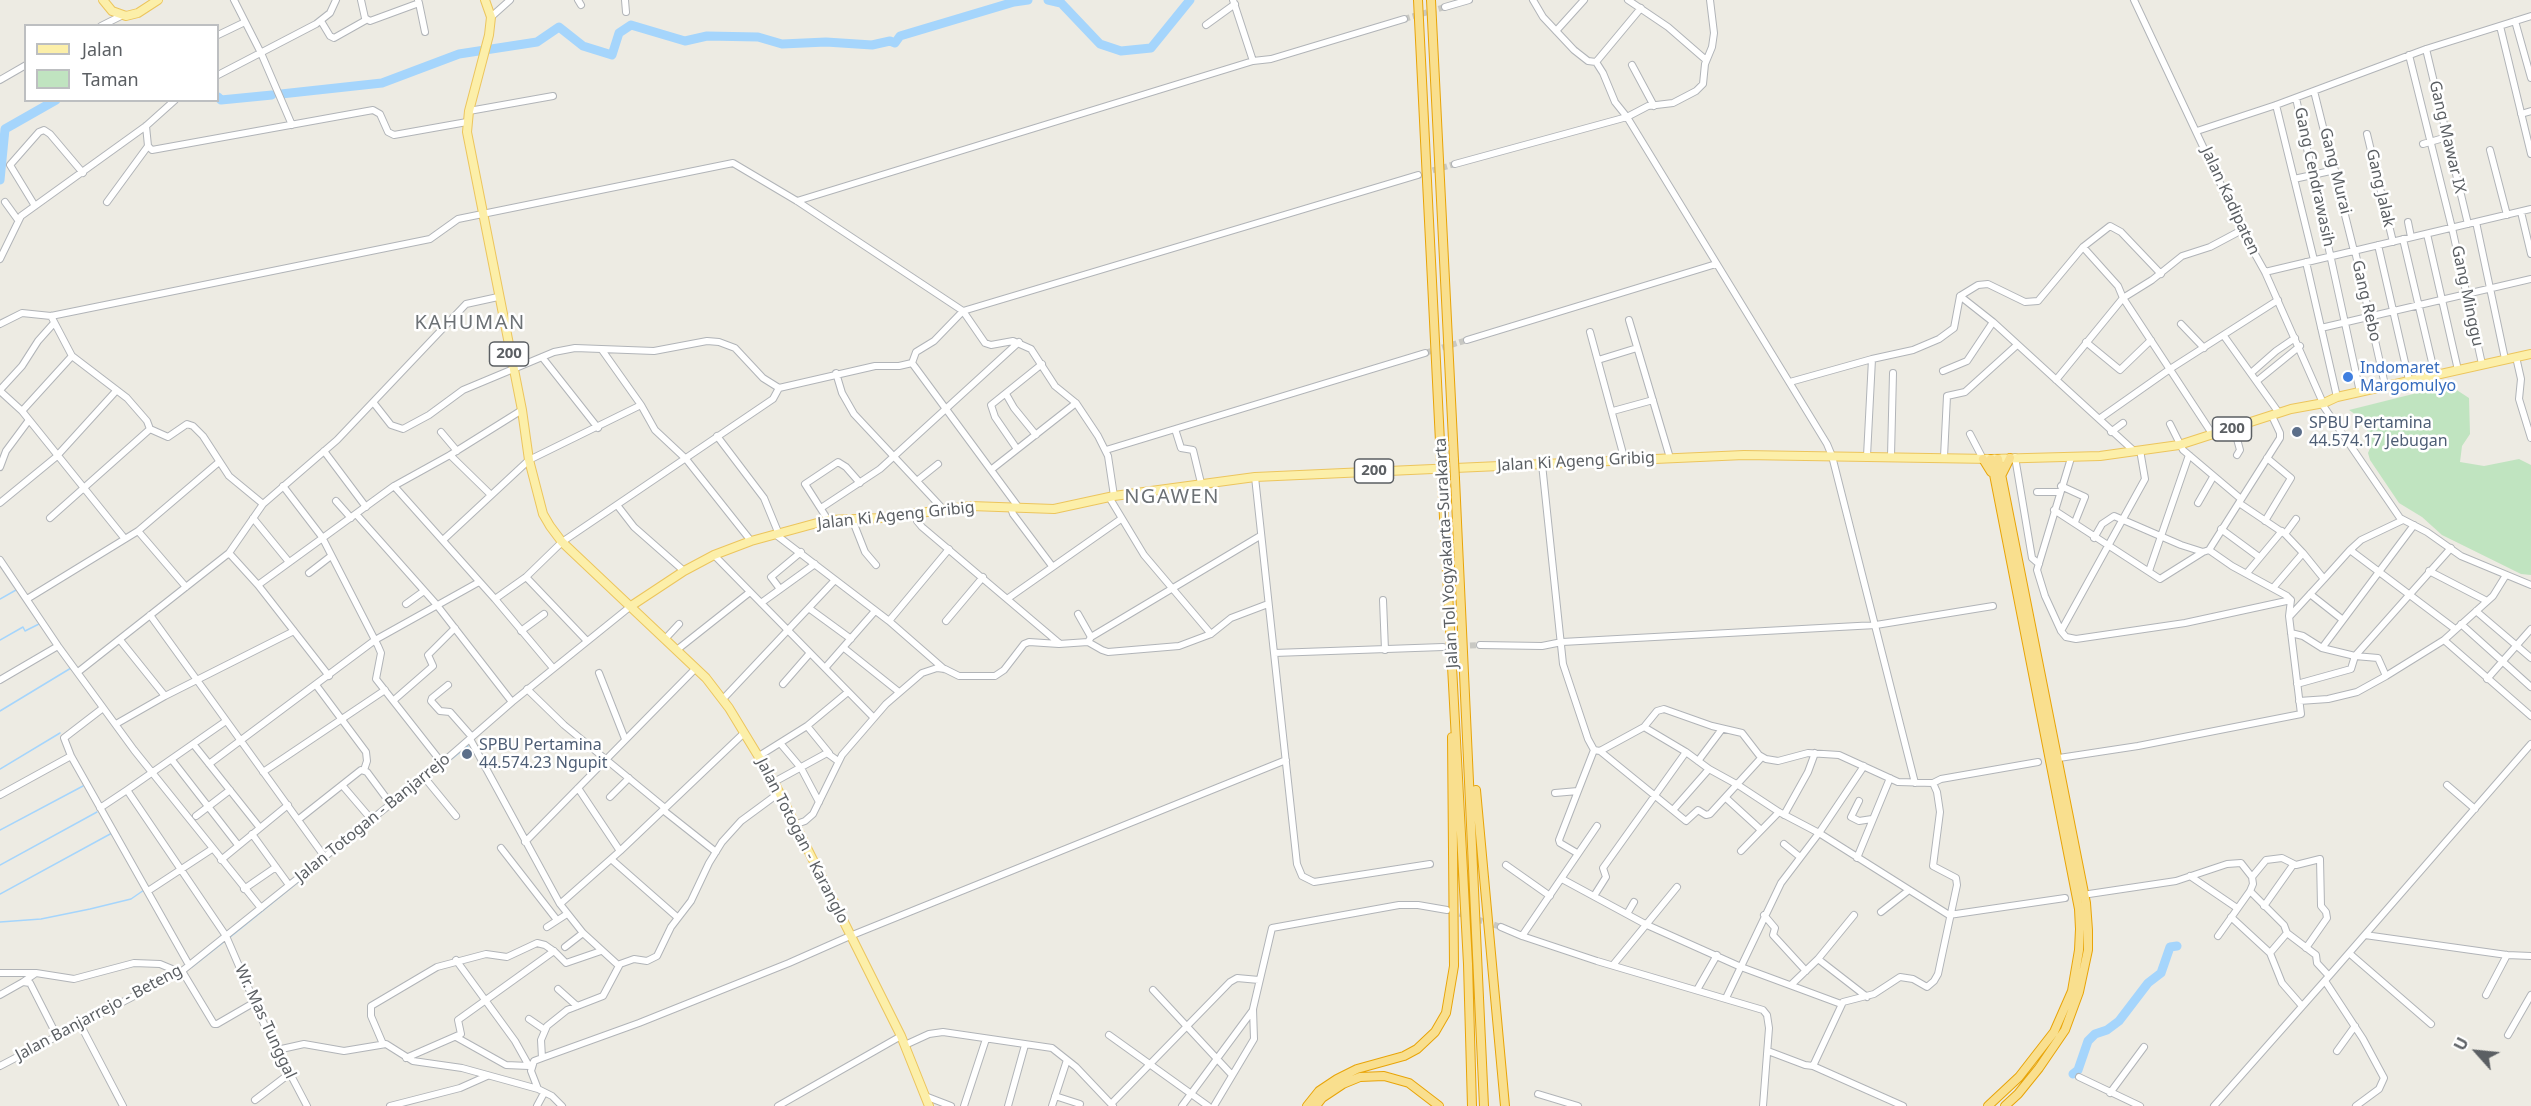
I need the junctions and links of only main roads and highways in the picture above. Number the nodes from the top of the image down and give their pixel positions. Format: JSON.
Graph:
{"nodes":[{"id":1,"x":158,"y":0,"type":"edge"},
{"id":2,"x":485,"y":0,"type":"edge"},
{"id":3,"x":1418,"y":0,"type":"edge"},
{"id":4,"x":1431,"y":0,"type":"edge"},
{"id":5,"x":105,"y":3,"type":"edge"},
{"id":6,"x":2531,"y":354,"type":"edge"},
{"id":7,"x":2013,"y":458,"type":"junction"},
{"id":8,"x":1990,"y":459,"type":"junction"},
{"id":9,"x":1997,"y":476,"type":"junction"},
{"id":10,"x":631,"y":606,"type":"junction"},
{"id":11,"x":1451,"y":608,"type":"junction"},
{"id":12,"x":1466,"y":688,"type":"junction"},
{"id":13,"x":929,"y":1106,"type":"edge"},
{"id":14,"x":1307,"y":1106,"type":"edge"},
{"id":15,"x":1316,"y":1106,"type":"edge"},
{"id":16,"x":1439,"y":1106,"type":"edge"},
{"id":17,"x":1472,"y":1106,"type":"edge"},
{"id":18,"x":1484,"y":1106,"type":"edge"},
{"id":19,"x":1505,"y":1106,"type":"edge"},
{"id":20,"x":1988,"y":1106,"type":"edge"},
{"id":21,"x":2005,"y":1106,"type":"edge"}],
"edges":[{"from":1,"to":5,"type":"main road"},
{"from":2,"to":10,"type":"main road","number":"200"},
{"from":3,"to":11,"type":"highway","name":"Jalan Tol Yogyakarta–Surakarta","bridge":true},
{"from":4,"to":12,"type":"highway","name":"Jalan Tol Yogyakarta–Surakarta","bridge":true},
{"from":6,"to":7,"type":"main road","name":"Jalan Ki Ageng Gribig","number":"200"},
{"from":7,"to":8,"type":"main road","name":"Jalan Ki Ageng Gribig","number":"200"},
{"from":7,"to":9,"type":"highway"},
{"from":8,"to":9,"type":"highway"},
{"from":8,"to":10,"type":"main road","name":"Jalan Ki Ageng Gribig","number":"200"},
{"from":9,"to":20,"type":"highway"},
{"from":9,"to":21,"type":"highway"},
{"from":10,"to":13,"type":"main road","name":"Jalan Totogan - Karanglo"},
{"from":11,"to":14,"type":"highway"},
{"from":11,"to":17,"type":"highway","name":"Jalan Tol Yogyakarta–Surakarta"},
{"from":12,"to":18,"type":"highway","name":"Jalan Tol Yogyakarta–Surakarta"},
{"from":12,"to":19,"type":"highway"},
{"from":15,"to":16,"type":"highway"}]}
